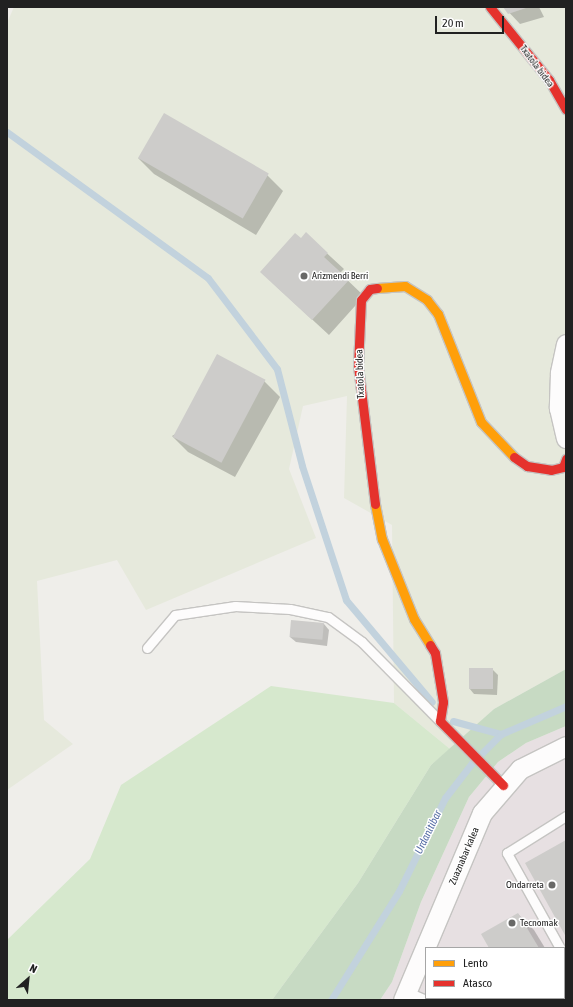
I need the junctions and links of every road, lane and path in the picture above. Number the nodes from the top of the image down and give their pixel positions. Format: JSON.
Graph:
{"nodes":[{"id":1,"x":490,"y":7,"type":"edge"},
{"id":2,"x":566,"y":108,"type":"edge"},
{"id":3,"x":566,"y":344,"type":"edge"},
{"id":4,"x":566,"y":438,"type":"edge"},
{"id":5,"x":566,"y":458,"type":"edge"},
{"id":6,"x":147,"y":648,"type":"dead end"},
{"id":7,"x":440,"y":721,"type":"junction"},
{"id":8,"x":566,"y":746,"type":"edge"},
{"id":9,"x":497,"y":778,"type":"junction"},
{"id":10,"x":566,"y":816,"type":"edge"},
{"id":11,"x":426,"y":947,"type":"edge"},
{"id":12,"x":559,"y":947,"type":"edge"},
{"id":13,"x":425,"y":949,"type":"edge"},
{"id":14,"x":405,"y":996,"type":"edge"},
{"id":15,"x":426,"y":1000,"type":"edge"}],
"edges":[{"from":1,"to":2,"type":"street","name":"Txatola bidea"},
{"from":3,"to":4,"type":"street"},
{"from":5,"to":7,"type":"street","name":"Txatola bidea"},
{"from":6,"to":7,"type":"lane"},
{"from":7,"to":9,"type":"street"},
{"from":8,"to":9,"type":"street","name":"Zuaznabar kalea"},
{"from":9,"to":11,"type":"street","name":"Zuaznabar kalea"},
{"from":10,"to":12,"type":"lane"},
{"from":13,"to":14,"type":"street","name":"Zuaznabar kalea"},
{"from":14,"to":15,"type":"lane"}]}
